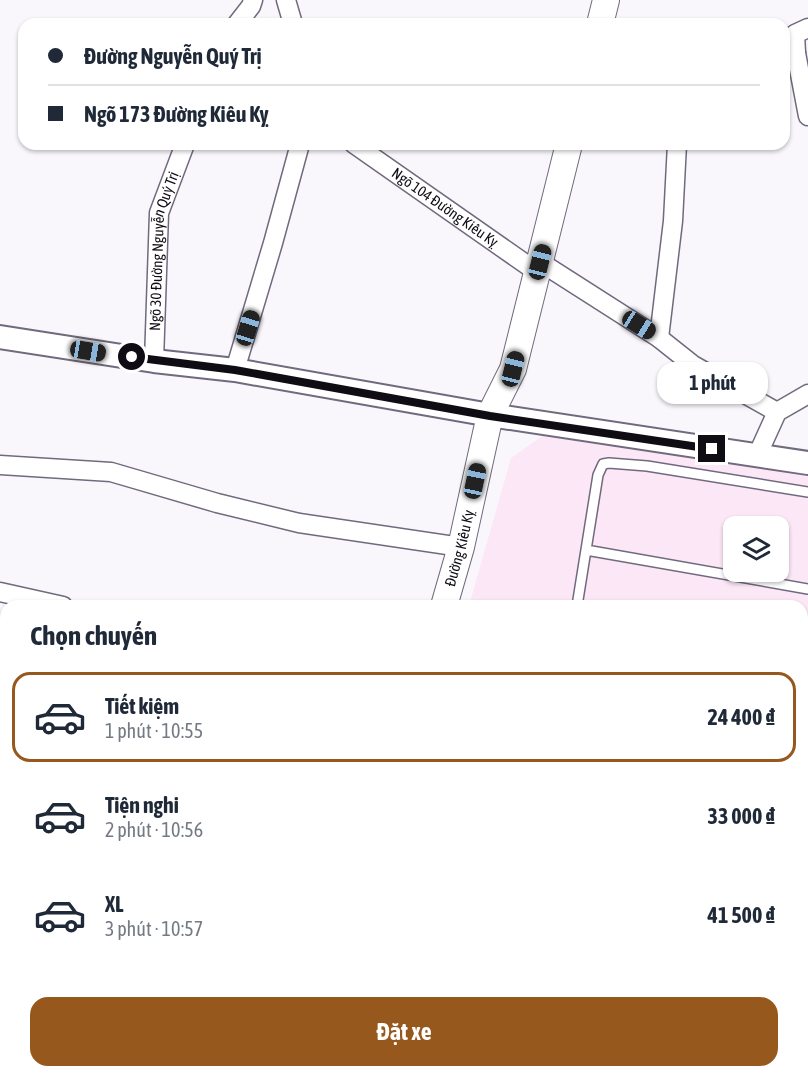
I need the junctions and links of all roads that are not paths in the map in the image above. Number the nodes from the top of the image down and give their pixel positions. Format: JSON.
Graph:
{"nodes":[{"id":1,"x":253,"y":0,"type":"edge"},
{"id":2,"x":286,"y":0,"type":"edge"},
{"id":3,"x":606,"y":0,"type":"edge"},
{"id":4,"x":242,"y":18,"type":"edge"},
{"id":5,"x":291,"y":18,"type":"edge"},
{"id":6,"x":602,"y":18,"type":"edge"},
{"id":7,"x":808,"y":28,"type":"edge"},
{"id":8,"x":790,"y":54,"type":"edge"},
{"id":9,"x":808,"y":116,"type":"edge"},
{"id":10,"x":183,"y":150,"type":"edge"},
{"id":11,"x":298,"y":150,"type":"edge"},
{"id":12,"x":363,"y":150,"type":"edge"},
{"id":13,"x":567,"y":150,"type":"edge"},
{"id":14,"x":677,"y":150,"type":"edge"},
{"id":15,"x":538,"y":267,"type":"junction"},
{"id":16,"x":0,"y":337,"type":"edge"},
{"id":17,"x":659,"y":338,"type":"junction"},
{"id":18,"x":154,"y":361,"type":"junction"},
{"id":19,"x":235,"y":370,"type":"junction"},
{"id":20,"x":808,"y":394,"type":"edge"},
{"id":21,"x":777,"y":412,"type":"junction"},
{"id":22,"x":490,"y":416,"type":"junction"},
{"id":23,"x":757,"y":456,"type":"junction"},
{"id":24,"x":808,"y":464,"type":"edge"},
{"id":25,"x":0,"y":465,"type":"edge"},
{"id":26,"x":808,"y":492,"type":"edge"},
{"id":27,"x":461,"y":547,"type":"junction"},
{"id":28,"x":586,"y":550,"type":"junction"},
{"id":29,"x":808,"y":589,"type":"edge"},
{"id":30,"x":0,"y":592,"type":"edge"},
{"id":31,"x":36,"y":600,"type":"edge"},
{"id":32,"x":446,"y":600,"type":"edge"},
{"id":33,"x":578,"y":600,"type":"edge"}],
"edges":[{"from":1,"to":4,"type":"street"},
{"from":2,"to":5,"type":"street"},
{"from":3,"to":6,"type":"main road"},
{"from":7,"to":8,"type":"street"},
{"from":8,"to":9,"type":"street"},
{"from":10,"to":18,"type":"street","name":"Ngõ 30 Đường Nguyễn Quý Trị"},
{"from":11,"to":19,"type":"street"},
{"from":12,"to":15,"type":"street","name":"Ngõ 104 Đường Kiêu Kỵ"},
{"from":13,"to":15,"type":"main road","name":"Đường Kiêu Kỵ"},
{"from":14,"to":17,"type":"street"},
{"from":15,"to":17,"type":"street","name":"Ngõ 104 Đường Kiêu Kỵ"},
{"from":15,"to":22,"type":"main road","name":"Đường Kiêu Kỵ"},
{"from":16,"to":18,"type":"street"},
{"from":17,"to":21,"type":"street","name":"Ngõ 104 Đường Kiêu Kỵ"},
{"from":18,"to":19,"type":"street"},
{"from":19,"to":22,"type":"street"},
{"from":20,"to":21,"type":"street"},
{"from":21,"to":23,"type":"street"},
{"from":22,"to":23,"type":"street"},
{"from":22,"to":27,"type":"main road","name":"Đường Kiêu Kỵ"},
{"from":23,"to":24,"type":"street"},
{"from":25,"to":27,"type":"street"},
{"from":26,"to":28,"type":"lane"},
{"from":27,"to":32,"type":"main road","name":"Đường Kiêu Kỵ"},
{"from":28,"to":29,"type":"lane"},
{"from":28,"to":33,"type":"lane"},
{"from":30,"to":31,"type":"street"}]}
